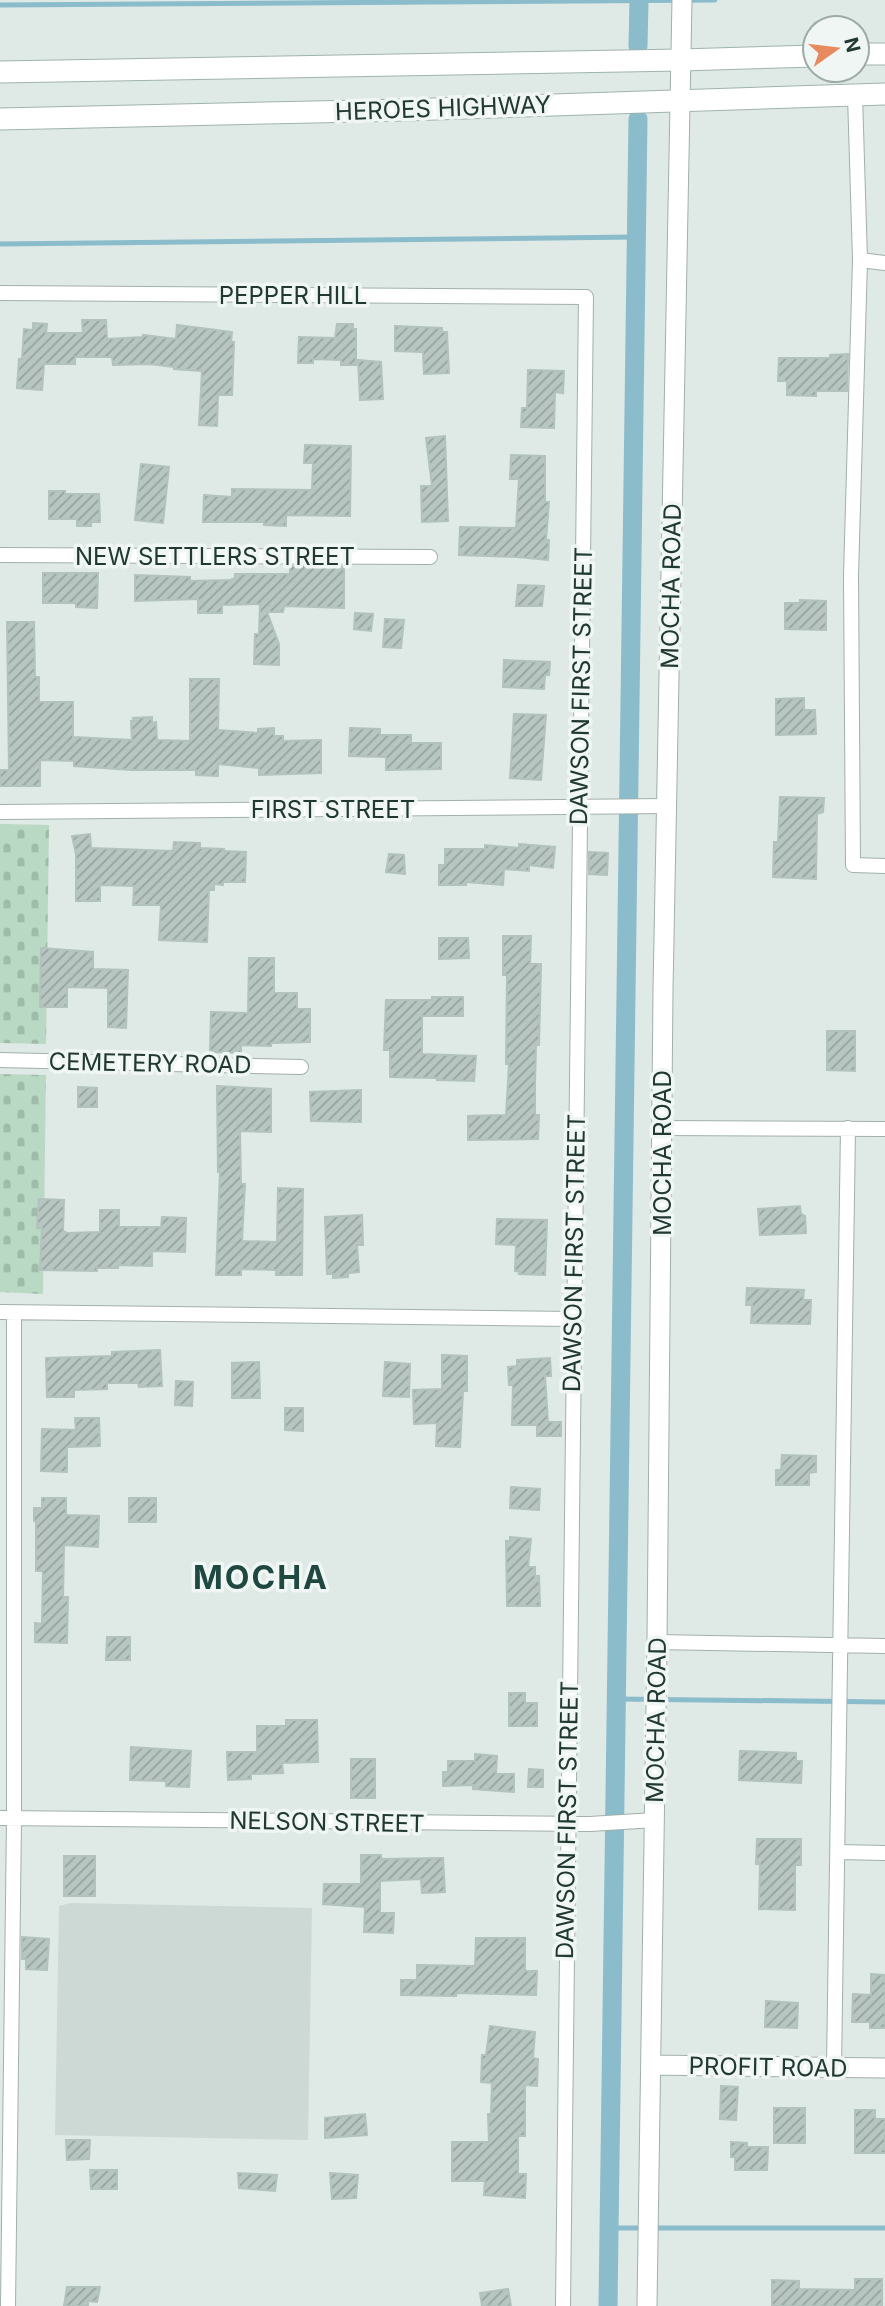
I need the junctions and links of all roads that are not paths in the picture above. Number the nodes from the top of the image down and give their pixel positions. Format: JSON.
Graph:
{"nodes":[{"id":1,"x":682,"y":0,"type":"edge"},
{"id":2,"x":801,"y":56,"type":"edge"},
{"id":3,"x":681,"y":61,"type":"junction"},
{"id":4,"x":0,"y":72,"type":"edge"},
{"id":5,"x":885,"y":94,"type":"edge"},
{"id":6,"x":855,"y":95,"type":"junction"},
{"id":7,"x":680,"y":101,"type":"junction"},
{"id":8,"x":0,"y":118,"type":"edge"},
{"id":9,"x":860,"y":260,"type":"junction"},
{"id":10,"x":885,"y":263,"type":"edge"},
{"id":11,"x":0,"y":293,"type":"edge"},
{"id":12,"x":586,"y":297,"type":"joint"},
{"id":13,"x":0,"y":555,"type":"edge"},
{"id":14,"x":430,"y":557,"type":"dead end"},
{"id":15,"x":667,"y":806,"type":"junction"},
{"id":16,"x":580,"y":807,"type":"junction"},
{"id":17,"x":0,"y":812,"type":"edge"},
{"id":18,"x":885,"y":866,"type":"edge"},
{"id":19,"x":0,"y":1060,"type":"edge"},
{"id":20,"x":301,"y":1067,"type":"dead end"},
{"id":21,"x":662,"y":1128,"type":"junction"},
{"id":22,"x":848,"y":1128,"type":"junction"},
{"id":23,"x":885,"y":1129,"type":"edge"},
{"id":24,"x":7,"y":1313,"type":"edge"},
{"id":25,"x":573,"y":1319,"type":"junction"},
{"id":26,"x":657,"y":1643,"type":"junction"},
{"id":27,"x":841,"y":1645,"type":"junction"},
{"id":28,"x":885,"y":1646,"type":"edge"},
{"id":29,"x":7,"y":1819,"type":"edge"},
{"id":30,"x":645,"y":1820,"type":"junction"},
{"id":31,"x":567,"y":1824,"type":"junction"},
{"id":32,"x":838,"y":1852,"type":"junction"},
{"id":33,"x":885,"y":1853,"type":"edge"},
{"id":34,"x":651,"y":2065,"type":"junction"},
{"id":35,"x":834,"y":2067,"type":"junction"},
{"id":36,"x":885,"y":2068,"type":"edge"},
{"id":37,"x":8,"y":2306,"type":"edge"},
{"id":38,"x":563,"y":2306,"type":"edge"},
{"id":39,"x":647,"y":2306,"type":"edge"}],
"edges":[{"from":1,"to":3,"type":"street","name":"MOCHA ROAD"},
{"from":2,"to":3,"type":"main road","name":"HEROES HIGHWAY"},
{"from":3,"to":4,"type":"main road","name":"HEROES HIGHWAY"},
{"from":3,"to":7,"type":"street","name":"MOCHA ROAD"},
{"from":5,"to":6,"type":"main road","name":"HEROES HIGHWAY"},
{"from":6,"to":7,"type":"main road","name":"HEROES HIGHWAY"},
{"from":6,"to":9,"type":"street"},
{"from":7,"to":8,"type":"main road","name":"HEROES HIGHWAY"},
{"from":7,"to":15,"type":"street","name":"MOCHA ROAD"},
{"from":9,"to":10,"type":"street"},
{"from":9,"to":18,"type":"street"},
{"from":11,"to":12,"type":"street","name":"PEPPER HILL"},
{"from":12,"to":16,"type":"street","name":"DAWSON FIRST STREET"},
{"from":13,"to":14,"type":"street","name":"NEW SETTLERS STREET"},
{"from":15,"to":16,"type":"street","name":"FIRST STREET"},
{"from":15,"to":21,"type":"street","name":"MOCHA ROAD"},
{"from":16,"to":17,"type":"street","name":"FIRST STREET"},
{"from":16,"to":25,"type":"street","name":"DAWSON FIRST STREET"},
{"from":19,"to":20,"type":"street","name":"CEMETERY ROAD"},
{"from":21,"to":22,"type":"street"},
{"from":21,"to":26,"type":"street","name":"MOCHA ROAD"},
{"from":22,"to":23,"type":"street"},
{"from":22,"to":27,"type":"street"},
{"from":24,"to":25,"type":"street"},
{"from":24,"to":29,"type":"street"},
{"from":25,"to":31,"type":"street","name":"DAWSON FIRST STREET"},
{"from":26,"to":27,"type":"street"},
{"from":26,"to":30,"type":"street","name":"MOCHA ROAD"},
{"from":27,"to":28,"type":"street"},
{"from":27,"to":32,"type":"street"},
{"from":29,"to":31,"type":"street","name":"NELSON STREET"},
{"from":29,"to":37,"type":"street"},
{"from":30,"to":31,"type":"street","name":"NELSON STREET"},
{"from":30,"to":34,"type":"street","name":"MOCHA ROAD"},
{"from":31,"to":38,"type":"street","name":"DAWSON FIRST STREET"},
{"from":32,"to":33,"type":"street"},
{"from":32,"to":35,"type":"street"},
{"from":34,"to":35,"type":"street","name":"PROFIT ROAD"},
{"from":34,"to":39,"type":"street","name":"MOCHA ROAD"},
{"from":35,"to":36,"type":"street","name":"PROFIT ROAD"}]}
